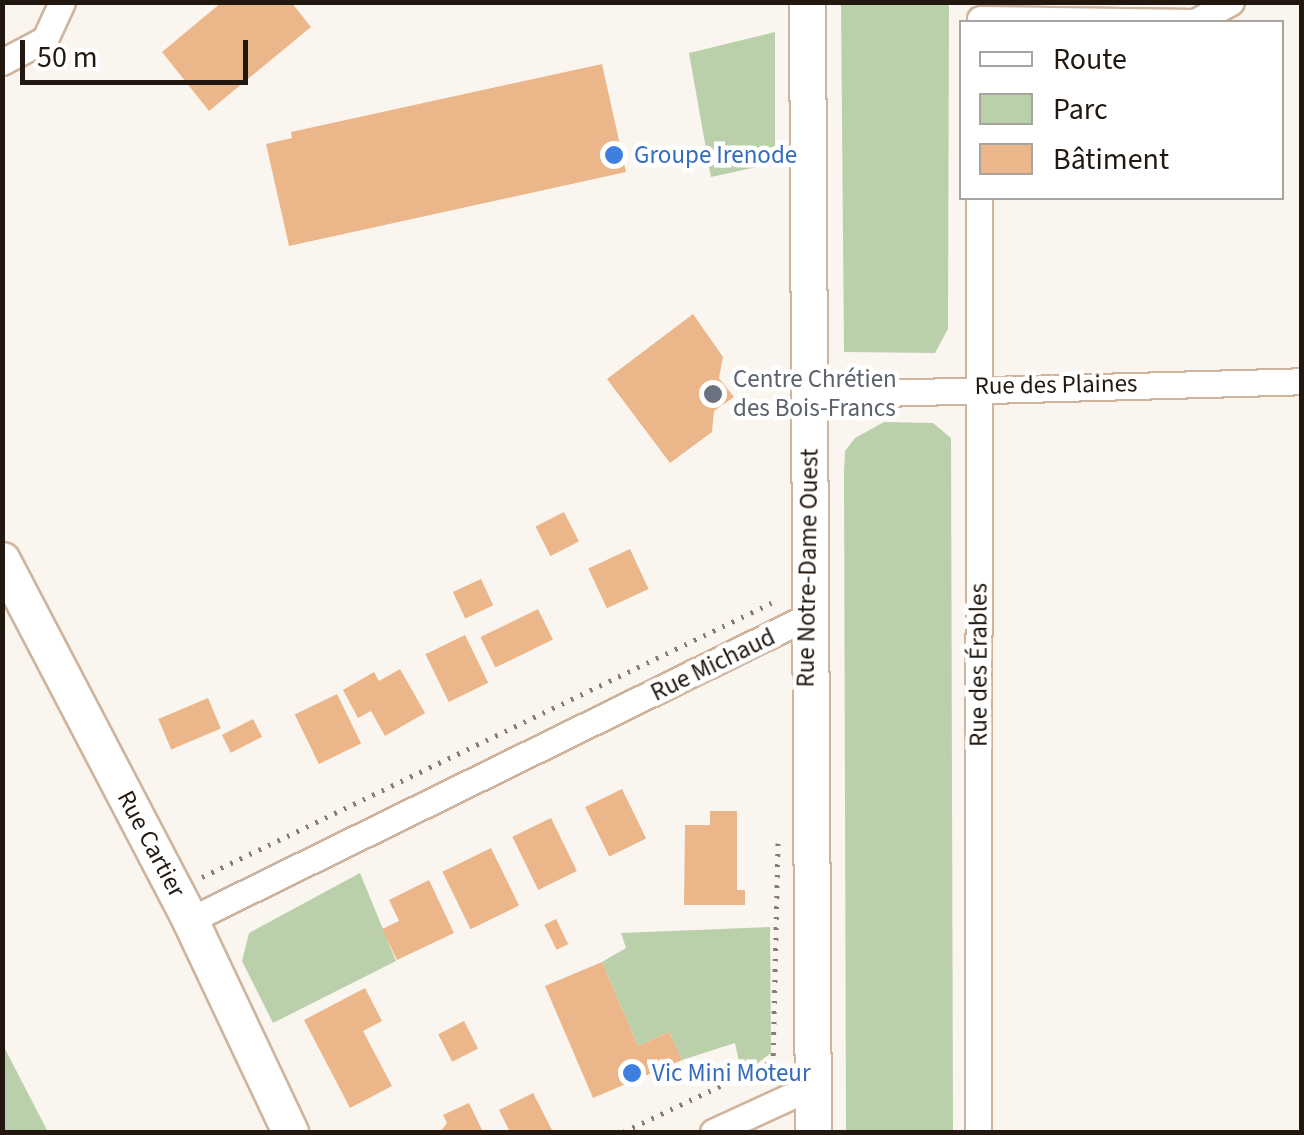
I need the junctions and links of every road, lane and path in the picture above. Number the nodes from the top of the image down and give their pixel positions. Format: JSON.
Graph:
{"nodes":[{"id":1,"x":62,"y":2,"type":"edge"},
{"id":2,"x":807,"y":2,"type":"edge"},
{"id":3,"x":1232,"y":2,"type":"edge"},
{"id":4,"x":980,"y":15,"type":"edge"},
{"id":5,"x":1134,"y":20,"type":"edge"},
{"id":6,"x":1199,"y":20,"type":"edge"},
{"id":7,"x":2,"y":62,"type":"edge"},
{"id":8,"x":980,"y":200,"type":"edge"},
{"id":9,"x":1302,"y":382,"type":"edge"},
{"id":10,"x":979,"y":385,"type":"junction"},
{"id":11,"x":810,"y":395,"type":"junction"},
{"id":12,"x":2,"y":560,"type":"edge"},
{"id":13,"x":806,"y":617,"type":"junction"},
{"id":14,"x":190,"y":920,"type":"junction"},
{"id":15,"x":773,"y":1061,"type":"dead end"},
{"id":16,"x":813,"y":1086,"type":"junction"},
{"id":17,"x":290,"y":1132,"type":"edge"},
{"id":18,"x":623,"y":1132,"type":"edge"},
{"id":19,"x":714,"y":1132,"type":"edge"},
{"id":20,"x":814,"y":1132,"type":"edge"},
{"id":21,"x":978,"y":1132,"type":"edge"}],
"edges":[{"from":1,"to":7,"type":"street"},
{"from":2,"to":11,"type":"street","name":"Rue Notre-Dame Ouest"},
{"from":3,"to":6,"type":"street"},
{"from":4,"to":5,"type":"street"},
{"from":8,"to":10,"type":"street","name":"Rue des Érables"},
{"from":9,"to":10,"type":"street","name":"Rue des Plaines"},
{"from":10,"to":11,"type":"street","name":"Rue des Plaines"},
{"from":10,"to":21,"type":"street","name":"Rue des Érables"},
{"from":11,"to":13,"type":"street","name":"Rue Notre-Dame Ouest"},
{"from":12,"to":14,"type":"street","name":"Rue Cartier"},
{"from":13,"to":14,"type":"street","name":"Rue Michaud"},
{"from":13,"to":14,"type":"path","name":"Rue Michaud"},
{"from":13,"to":16,"type":"street","name":"Rue Notre-Dame Ouest"},
{"from":14,"to":17,"type":"street","name":"Rue Cartier"},
{"from":15,"to":18,"type":"path"},
{"from":16,"to":19,"type":"street"},
{"from":16,"to":20,"type":"street","name":"Rue Notre-Dame Ouest"}]}
